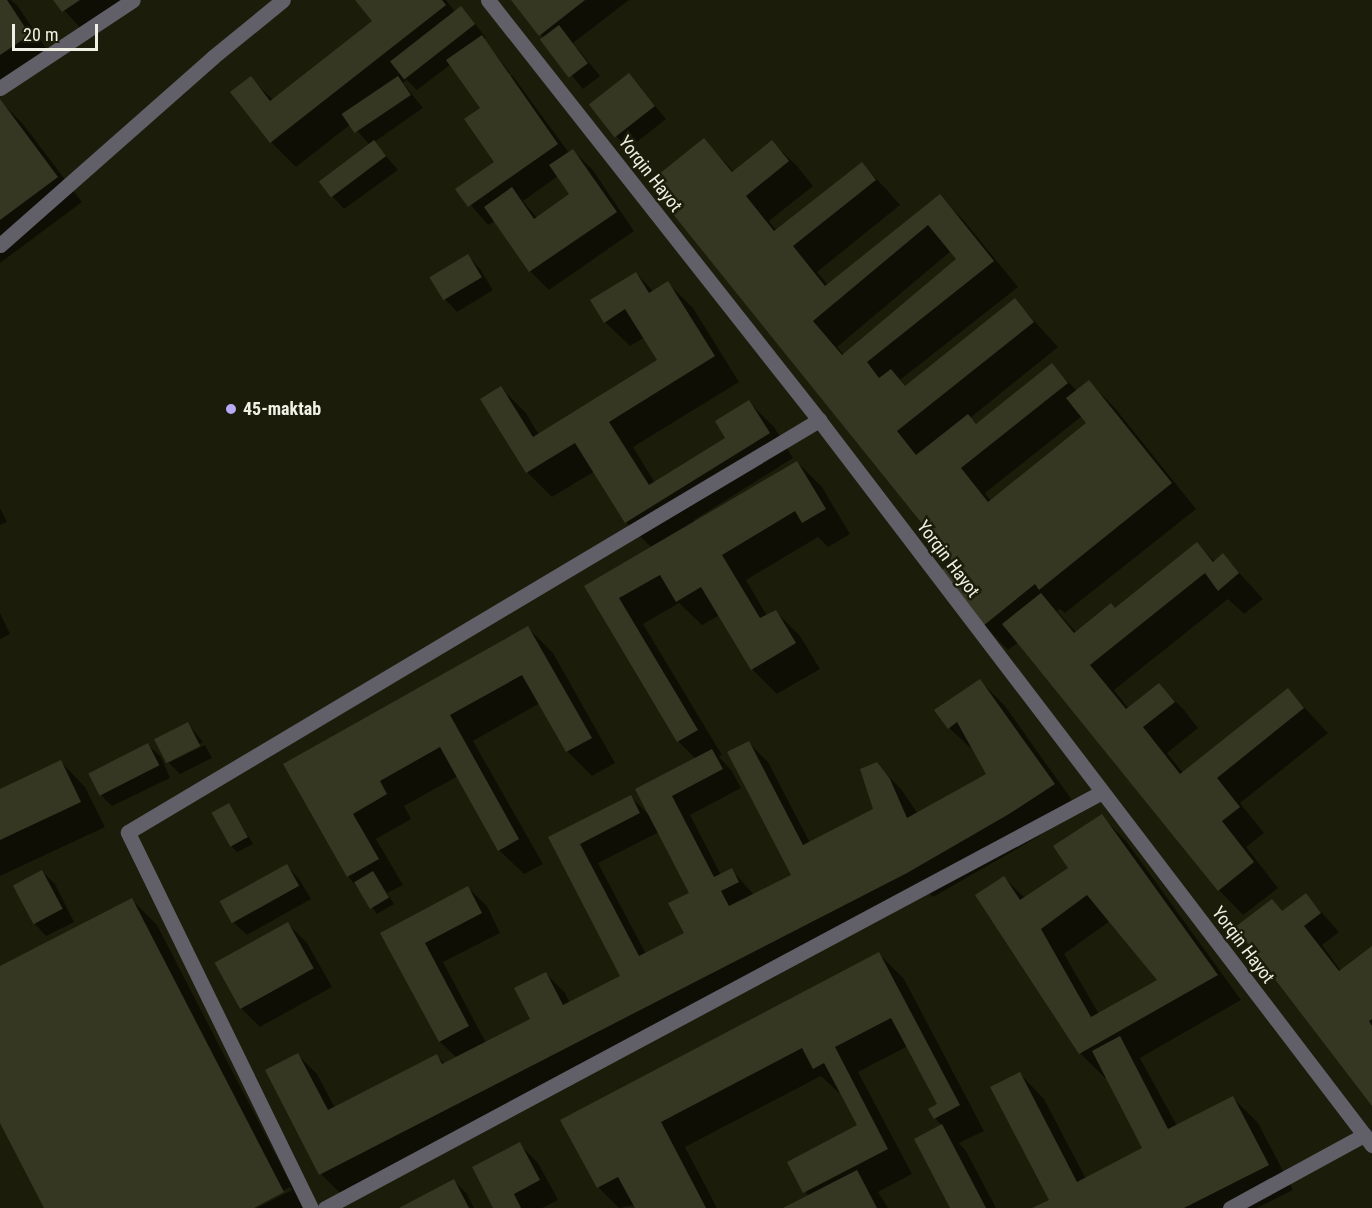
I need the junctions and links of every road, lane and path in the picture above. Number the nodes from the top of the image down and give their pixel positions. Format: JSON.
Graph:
{"nodes":[{"id":1,"x":133,"y":0,"type":"edge"},
{"id":2,"x":283,"y":0,"type":"edge"},
{"id":3,"x":488,"y":0,"type":"edge"},
{"id":4,"x":0,"y":88,"type":"edge"},
{"id":5,"x":0,"y":244,"type":"edge"},
{"id":6,"x":819,"y":420,"type":"junction"},
{"id":7,"x":1102,"y":792,"type":"junction"},
{"id":8,"x":1368,"y":1140,"type":"edge"},
{"id":9,"x":311,"y":1208,"type":"edge"},
{"id":10,"x":325,"y":1208,"type":"edge"},
{"id":11,"x":1230,"y":1208,"type":"edge"}],
"edges":[{"from":1,"to":4,"type":"street"},
{"from":2,"to":5,"type":"street"},
{"from":3,"to":6,"type":"street","name":"Yorqin Hayot"},
{"from":6,"to":7,"type":"street","name":"Yorqin Hayot"},
{"from":6,"to":9,"type":"street"},
{"from":7,"to":8,"type":"street","name":"Yorqin Hayot"},
{"from":7,"to":10,"type":"street"},
{"from":8,"to":11,"type":"street"}]}
